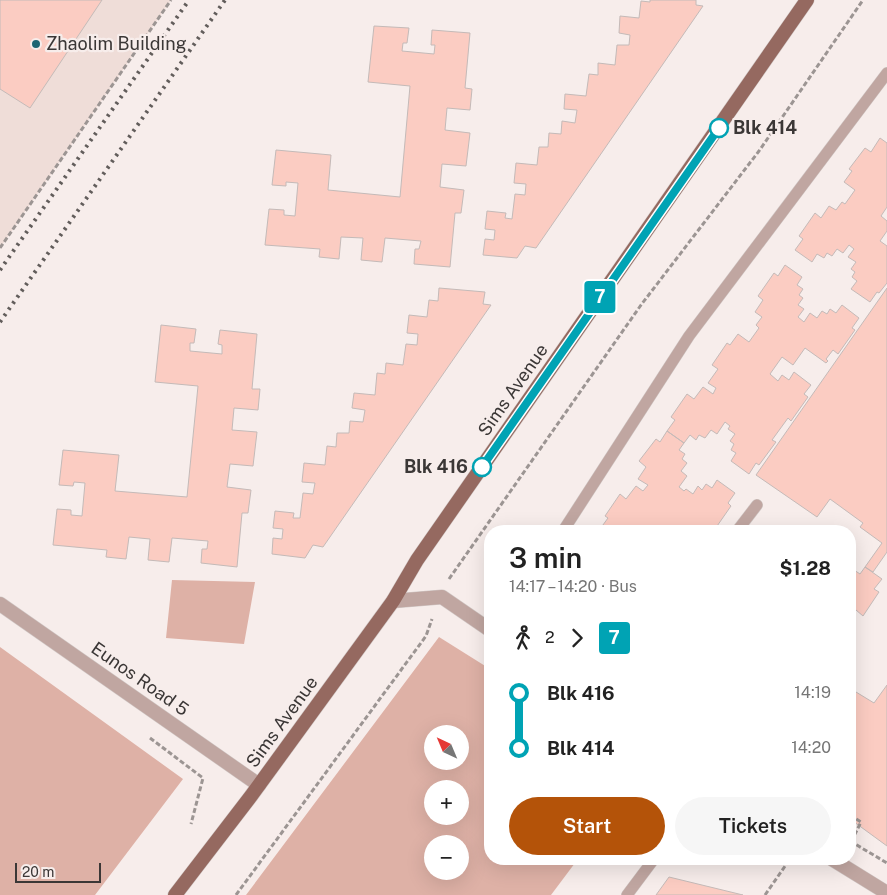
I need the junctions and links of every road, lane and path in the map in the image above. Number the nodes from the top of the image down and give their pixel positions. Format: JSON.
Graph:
{"nodes":[{"id":1,"x":171,"y":0,"type":"edge"},
{"id":2,"x":807,"y":0,"type":"edge"},
{"id":3,"x":863,"y":0,"type":"edge"},
{"id":4,"x":887,"y":74,"type":"edge"},
{"id":5,"x":0,"y":248,"type":"edge"},
{"id":6,"x":757,"y":505,"type":"dead end"},
{"id":7,"x":486,"y":525,"type":"edge"},
{"id":8,"x":567,"y":525,"type":"edge"},
{"id":9,"x":742,"y":525,"type":"edge"},
{"id":10,"x":484,"y":528,"type":"edge"},
{"id":11,"x":442,"y":597,"type":"junction"},
{"id":12,"x":393,"y":601,"type":"junction"},
{"id":13,"x":0,"y":604,"type":"edge"},
{"id":14,"x":484,"y":626,"type":"edge"},
{"id":15,"x":148,"y":737,"type":"dead end"},
{"id":16,"x":259,"y":785,"type":"junction"},
{"id":17,"x":856,"y":819,"type":"edge"},
{"id":18,"x":191,"y":824,"type":"dead end"},
{"id":19,"x":856,"y":831,"type":"edge"},
{"id":20,"x":856,"y":846,"type":"edge"},
{"id":21,"x":887,"y":864,"type":"edge"},
{"id":22,"x":650,"y":865,"type":"edge"},
{"id":23,"x":786,"y":865,"type":"edge"},
{"id":24,"x":842,"y":865,"type":"edge"},
{"id":25,"x":887,"y":893,"type":"edge"},
{"id":26,"x":175,"y":895,"type":"edge"},
{"id":27,"x":236,"y":895,"type":"edge"},
{"id":28,"x":627,"y":895,"type":"edge"},
{"id":29,"x":765,"y":895,"type":"edge"}],
"edges":[{"from":1,"to":5,"type":"path"},
{"from":2,"to":12,"type":"main road","name":"Sims Avenue"},
{"from":3,"to":7,"type":"path"},
{"from":4,"to":8,"type":"lane"},
{"from":6,"to":9,"type":"lane"},
{"from":10,"to":11,"type":"path"},
{"from":11,"to":12,"type":"street"},
{"from":11,"to":14,"type":"street"},
{"from":11,"to":27,"type":"path"},
{"from":12,"to":16,"type":"main road","name":"Sims Avenue"},
{"from":13,"to":16,"type":"street","name":"Eunos Road 5"},
{"from":15,"to":18,"type":"path"},
{"from":16,"to":26,"type":"main road","name":"Sims Avenue"},
{"from":17,"to":19,"type":"path"},
{"from":20,"to":21,"type":"path"},
{"from":22,"to":28,"type":"lane"},
{"from":23,"to":29,"type":"path"},
{"from":24,"to":25,"type":"street"}]}
